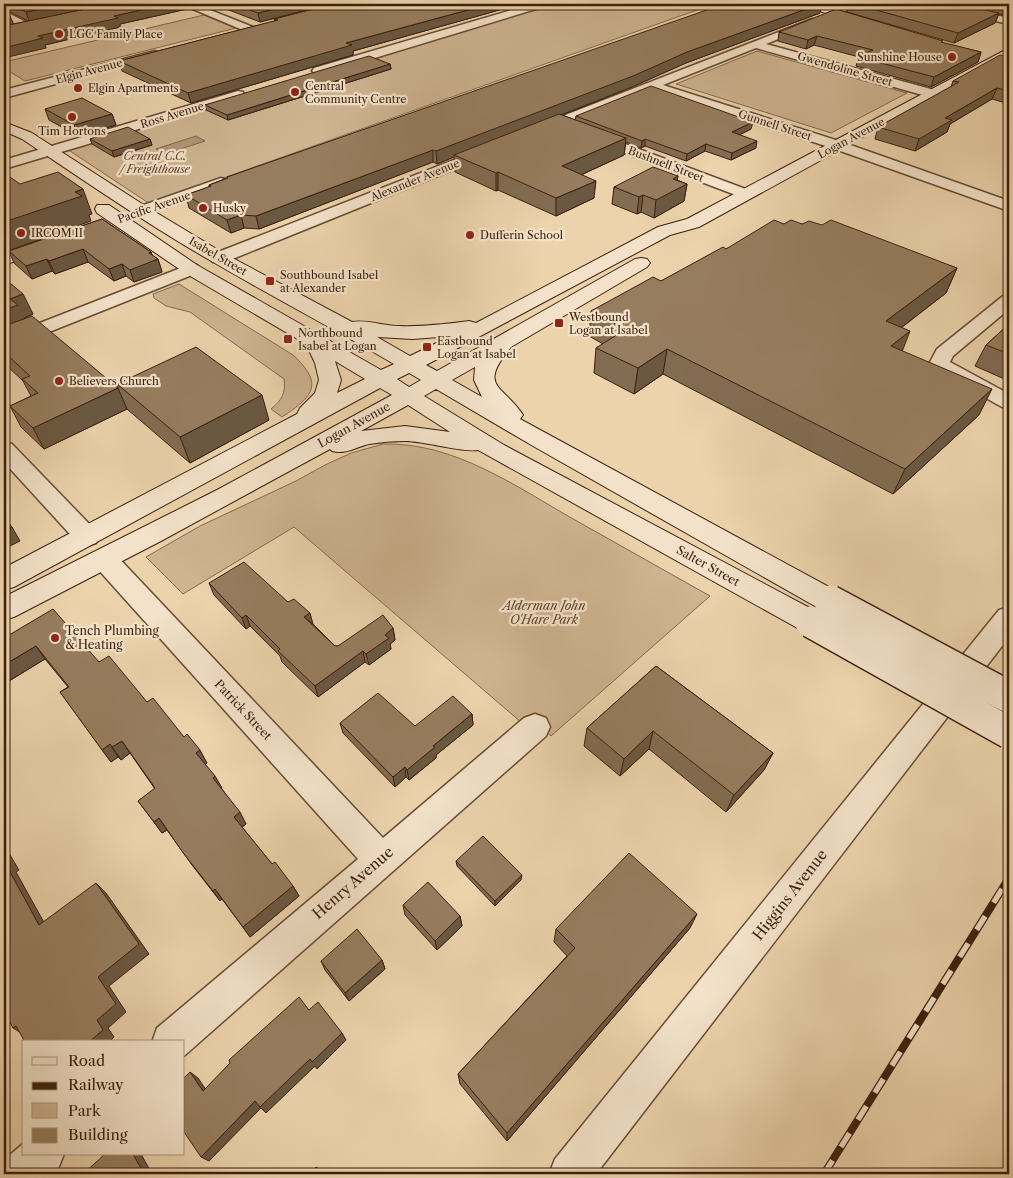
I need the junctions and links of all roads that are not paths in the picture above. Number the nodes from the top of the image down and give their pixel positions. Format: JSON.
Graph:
{"nodes":[{"id":1,"x":186,"y":4,"type":"edge"},
{"id":2,"x":542,"y":4,"type":"edge"},
{"id":3,"x":812,"y":4,"type":"edge"},
{"id":4,"x":817,"y":4,"type":"edge"},
{"id":5,"x":857,"y":4,"type":"edge"},
{"id":6,"x":932,"y":4,"type":"edge"},
{"id":7,"x":838,"y":11,"type":"junction"},
{"id":8,"x":4,"y":14,"type":"edge"},
{"id":9,"x":1009,"y":21,"type":"edge"},
{"id":10,"x":32,"y":26,"type":"joint"},
{"id":11,"x":12,"y":30,"type":"edge"},
{"id":12,"x":227,"y":35,"type":"edge"},
{"id":13,"x":756,"y":44,"type":"junction"},
{"id":14,"x":162,"y":52,"type":"edge"},
{"id":15,"x":1009,"y":52,"type":"edge"},
{"id":16,"x":977,"y":55,"type":"edge"},
{"id":17,"x":994,"y":60,"type":"junction"},
{"id":18,"x":1009,"y":64,"type":"edge"},
{"id":19,"x":303,"y":76,"type":"edge"},
{"id":20,"x":653,"y":86,"type":"junction"},
{"id":21,"x":247,"y":93,"type":"edge"},
{"id":22,"x":4,"y":94,"type":"edge"},
{"id":23,"x":933,"y":94,"type":"junction"},
{"id":24,"x":557,"y":123,"type":"junction"},
{"id":25,"x":4,"y":126,"type":"edge"},
{"id":26,"x":526,"y":135,"type":"edge"},
{"id":27,"x":500,"y":146,"type":"edge"},
{"id":28,"x":837,"y":146,"type":"junction"},
{"id":29,"x":11,"y":148,"type":"dead end"},
{"id":30,"x":50,"y":152,"type":"junction"},
{"id":31,"x":26,"y":158,"type":"junction"},
{"id":32,"x":4,"y":165,"type":"edge"},
{"id":33,"x":41,"y":168,"type":"dead end"},
{"id":34,"x":238,"y":177,"type":"edge"},
{"id":35,"x":746,"y":194,"type":"junction"},
{"id":36,"x":88,"y":199,"type":"dead end"},
{"id":37,"x":1009,"y":206,"type":"edge"},
{"id":38,"x":141,"y":211,"type":"junction"},
{"id":39,"x":119,"y":219,"type":"junction"},
{"id":40,"x":693,"y":223,"type":"junction"},
{"id":41,"x":95,"y":227,"type":"edge"},
{"id":42,"x":59,"y":240,"type":"edge"},
{"id":43,"x":220,"y":258,"type":"junction"},
{"id":44,"x":4,"y":260,"type":"edge"},
{"id":45,"x":191,"y":269,"type":"junction"},
{"id":46,"x":1009,"y":300,"type":"edge"},
{"id":47,"x":339,"y":323,"type":"junction"},
{"id":48,"x":490,"y":324,"type":"junction"},
{"id":49,"x":315,"y":342,"type":"junction"},
{"id":50,"x":503,"y":342,"type":"junction"},
{"id":51,"x":4,"y":344,"type":"edge"},
{"id":52,"x":411,"y":364,"type":"junction"},
{"id":53,"x":381,"y":379,"type":"junction"},
{"id":54,"x":436,"y":379,"type":"junction"},
{"id":55,"x":408,"y":395,"type":"junction"},
{"id":56,"x":1009,"y":402,"type":"edge"},
{"id":57,"x":290,"y":428,"type":"junction"},
{"id":58,"x":541,"y":441,"type":"junction"},
{"id":59,"x":4,"y":449,"type":"edge"},
{"id":60,"x":496,"y":450,"type":"junction"},
{"id":61,"x":242,"y":487,"type":"junction"},
{"id":62,"x":87,"y":537,"type":"junction"},
{"id":63,"x":105,"y":560,"type":"junction"},
{"id":64,"x":4,"y":580,"type":"edge"},
{"id":65,"x":4,"y":609,"type":"edge"},
{"id":66,"x":821,"y":612,"type":"junction"},
{"id":67,"x":1009,"y":617,"type":"edge"},
{"id":68,"x":1009,"y":697,"type":"edge"},
{"id":69,"x":535,"y":726,"type":"dead end"},
{"id":70,"x":1009,"y":733,"type":"edge"},
{"id":71,"x":380,"y":859,"type":"junction"},
{"id":72,"x":174,"y":1040,"type":"edge"},
{"id":73,"x":41,"y":1156,"type":"edge"},
{"id":74,"x":20,"y":1174,"type":"edge"},
{"id":75,"x":570,"y":1174,"type":"edge"}],
"edges":[{"from":1,"to":12,"type":"street"},
{"from":2,"to":19,"type":"street"},
{"from":3,"to":7,"type":"main road"},
{"from":4,"to":7,"type":"main road"},
{"from":5,"to":7,"type":"street"},
{"from":6,"to":9,"type":"street"},
{"from":7,"to":13,"type":"street"},
{"from":8,"to":10,"type":"street"},
{"from":10,"to":11,"type":"main road"},
{"from":13,"to":20,"type":"street"},
{"from":13,"to":23,"type":"street","name":"Gwendoline Street"},
{"from":14,"to":22,"type":"street","name":"Elgin Avenue"},
{"from":15,"to":17,"type":"main road","name":"Logan Avenue"},
{"from":16,"to":17,"type":"main road"},
{"from":17,"to":18,"type":"street"},
{"from":17,"to":23,"type":"main road","name":"Logan Avenue"},
{"from":20,"to":24,"type":"street"},
{"from":20,"to":28,"type":"street","name":"Gunnell Street"},
{"from":21,"to":30,"type":"street","name":"Ross Avenue"},
{"from":23,"to":28,"type":"main road","name":"Logan Avenue"},
{"from":24,"to":26,"type":"street"},
{"from":24,"to":35,"type":"street","name":"Bushnell Street"},
{"from":25,"to":30,"type":"main road","name":"Isabel Street"},
{"from":27,"to":43,"type":"street","name":"Alexander Avenue"},
{"from":28,"to":35,"type":"main road","name":"Logan Avenue"},
{"from":28,"to":37,"type":"street","name":"Gunnell Street"},
{"from":29,"to":31,"type":"main road"},
{"from":30,"to":31,"type":"street","name":"Ross Avenue"},
{"from":30,"to":38,"type":"main road","name":"Isabel Street"},
{"from":31,"to":32,"type":"street","name":"Ross Avenue"},
{"from":31,"to":33,"type":"main road"},
{"from":34,"to":38,"type":"street","name":"Pacific Avenue"},
{"from":35,"to":40,"type":"main road","name":"Logan Avenue"},
{"from":36,"to":39,"type":"main road","name":"Isabel Street"},
{"from":38,"to":39,"type":"main road","name":"Pacific Avenue"},
{"from":38,"to":43,"type":"main road","name":"Isabel Street"},
{"from":39,"to":41,"type":"main road","name":"Pacific Avenue"},
{"from":39,"to":45,"type":"main road","name":"Isabel Street"},
{"from":40,"to":48,"type":"main road","name":"Logan Avenue"},
{"from":40,"to":50,"type":"main road","name":"Logan Avenue"},
{"from":42,"to":44,"type":"main road"},
{"from":43,"to":47,"type":"main road","name":"Isabel Street"},
{"from":45,"to":49,"type":"main road","name":"Isabel Street"},
{"from":45,"to":51,"type":"street"},
{"from":46,"to":56,"type":"street"},
{"from":47,"to":48,"type":"main road"},
{"from":47,"to":52,"type":"main road","name":"Isabel Street"},
{"from":48,"to":52,"type":"main road","name":"Logan Avenue"},
{"from":49,"to":53,"type":"main road","name":"Isabel Street"},
{"from":49,"to":57,"type":"main road"},
{"from":50,"to":54,"type":"main road","name":"Logan Avenue"},
{"from":50,"to":58,"type":"main road"},
{"from":52,"to":53,"type":"main road","name":"Logan Avenue"},
{"from":52,"to":54,"type":"main road","name":"Isabel Street"},
{"from":53,"to":55,"type":"main road","name":"Isabel Street"},
{"from":53,"to":57,"type":"main road","name":"Logan Avenue"},
{"from":54,"to":55,"type":"main road","name":"Logan Avenue"},
{"from":54,"to":58,"type":"main road","name":"Salter Street"},
{"from":55,"to":60,"type":"main road","name":"Salter Street"},
{"from":55,"to":61,"type":"main road","name":"Logan Avenue"},
{"from":57,"to":62,"type":"main road","name":"Logan Avenue"},
{"from":58,"to":66,"type":"main road","name":"Salter Street"},
{"from":59,"to":62,"type":"street"},
{"from":60,"to":61,"type":"main road"},
{"from":60,"to":66,"type":"main road","name":"Salter Street"},
{"from":61,"to":63,"type":"main road","name":"Logan Avenue"},
{"from":62,"to":64,"type":"main road","name":"Logan Avenue"},
{"from":63,"to":65,"type":"main road","name":"Logan Avenue"},
{"from":63,"to":71,"type":"street","name":"Patrick Street"},
{"from":66,"to":68,"type":"main road","name":"Salter Street","bridge":true},
{"from":66,"to":70,"type":"main road","name":"Salter Street","bridge":true},
{"from":67,"to":75,"type":"street","name":"Higgins Avenue"},
{"from":69,"to":71,"type":"street","name":"Henry Avenue"},
{"from":71,"to":72,"type":"street","name":"Henry Avenue"},
{"from":73,"to":74,"type":"street"}]}
